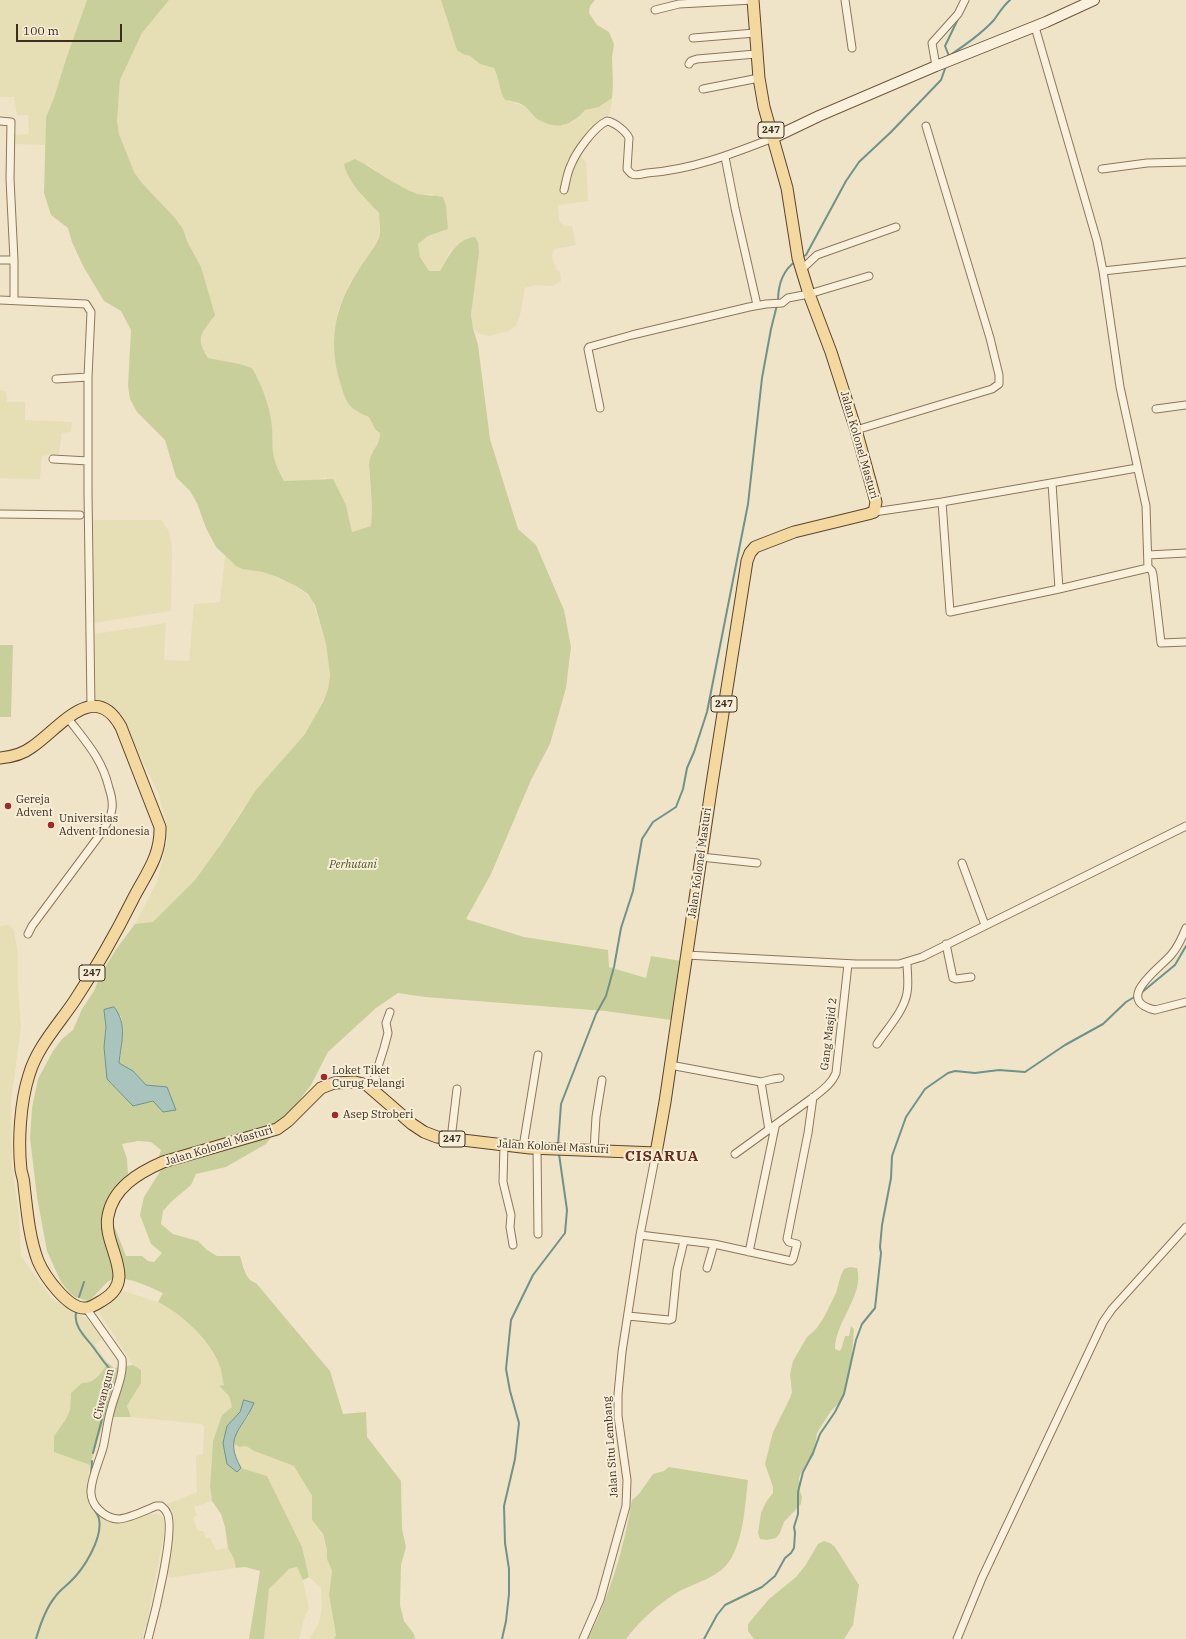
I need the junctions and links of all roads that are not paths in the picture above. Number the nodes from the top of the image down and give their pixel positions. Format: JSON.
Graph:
{"nodes":[{"id":1,"x":753,"y":0,"type":"edge"},
{"id":2,"x":845,"y":0,"type":"edge"},
{"id":3,"x":965,"y":0,"type":"edge"},
{"id":4,"x":1094,"y":0,"type":"edge"},
{"id":5,"x":655,"y":10,"type":"dead end"},
{"id":6,"x":1035,"y":27,"type":"junction"},
{"id":7,"x":755,"y":33,"type":"junction"},
{"id":8,"x":693,"y":38,"type":"dead end"},
{"id":9,"x":852,"y":48,"type":"dead end"},
{"id":10,"x":756,"y":54,"type":"junction"},
{"id":11,"x":945,"y":62,"type":"junction"},
{"id":12,"x":689,"y":64,"type":"dead end"},
{"id":13,"x":759,"y":78,"type":"junction"},
{"id":14,"x":703,"y":89,"type":"dead end"},
{"id":15,"x":0,"y":121,"type":"edge"},
{"id":16,"x":926,"y":126,"type":"dead end"},
{"id":17,"x":774,"y":138,"type":"junction"},
{"id":18,"x":724,"y":157,"type":"junction"},
{"id":19,"x":1186,"y":162,"type":"edge"},
{"id":20,"x":1102,"y":169,"type":"dead end"},
{"id":21,"x":564,"y":190,"type":"dead end"},
{"id":22,"x":896,"y":227,"type":"dead end"},
{"id":23,"x":0,"y":260,"type":"edge"},
{"id":24,"x":14,"y":260,"type":"junction"},
{"id":25,"x":1186,"y":262,"type":"edge"},
{"id":26,"x":800,"y":264,"type":"junction"},
{"id":27,"x":1103,"y":271,"type":"junction"},
{"id":28,"x":869,"y":276,"type":"dead end"},
{"id":29,"x":809,"y":294,"type":"junction"},
{"id":30,"x":0,"y":300,"type":"edge"},
{"id":31,"x":14,"y":300,"type":"junction"},
{"id":32,"x":757,"y":305,"type":"junction"},
{"id":33,"x":88,"y":377,"type":"junction"},
{"id":34,"x":56,"y":379,"type":"dead end"},
{"id":35,"x":1186,"y":405,"type":"edge"},
{"id":36,"x":600,"y":408,"type":"dead end"},
{"id":37,"x":1156,"y":409,"type":"dead end"},
{"id":38,"x":856,"y":430,"type":"junction"},
{"id":39,"x":53,"y":459,"type":"dead end"},
{"id":40,"x":88,"y":461,"type":"junction"},
{"id":41,"x":1137,"y":468,"type":"junction"},
{"id":42,"x":1052,"y":483,"type":"junction"},
{"id":43,"x":942,"y":502,"type":"junction"},
{"id":44,"x":874,"y":512,"type":"junction"},
{"id":45,"x":0,"y":514,"type":"edge"},
{"id":46,"x":80,"y":515,"type":"dead end"},
{"id":47,"x":1186,"y":553,"type":"edge"},
{"id":48,"x":1148,"y":555,"type":"junction"},
{"id":49,"x":1148,"y":567,"type":"junction"},
{"id":50,"x":1059,"y":589,"type":"junction"},
{"id":51,"x":1186,"y":642,"type":"edge"},
{"id":52,"x":91,"y":706,"type":"junction"},
{"id":53,"x":67,"y":718,"type":"junction"},
{"id":54,"x":0,"y":758,"type":"edge"},
{"id":55,"x":1186,"y":826,"type":"edge"},
{"id":56,"x":701,"y":857,"type":"junction"},
{"id":57,"x":757,"y":863,"type":"dead end"},
{"id":58,"x":962,"y":863,"type":"dead end"},
{"id":59,"x":985,"y":925,"type":"junction"},
{"id":60,"x":1186,"y":928,"type":"edge"},
{"id":61,"x":28,"y":934,"type":"dead end"},
{"id":62,"x":946,"y":944,"type":"junction"},
{"id":63,"x":686,"y":955,"type":"junction"},
{"id":64,"x":907,"y":962,"type":"junction"},
{"id":65,"x":848,"y":964,"type":"junction"},
{"id":66,"x":971,"y":977,"type":"dead end"},
{"id":67,"x":1186,"y":1002,"type":"edge"},
{"id":68,"x":390,"y":1012,"type":"dead end"},
{"id":69,"x":877,"y":1044,"type":"dead end"},
{"id":70,"x":538,"y":1055,"type":"dead end"},
{"id":71,"x":670,"y":1065,"type":"junction"},
{"id":72,"x":780,"y":1078,"type":"dead end"},
{"id":73,"x":602,"y":1080,"type":"dead end"},
{"id":74,"x":760,"y":1082,"type":"junction"},
{"id":75,"x":372,"y":1089,"type":"junction"},
{"id":76,"x":457,"y":1089,"type":"dead end"},
{"id":77,"x":813,"y":1098,"type":"junction"},
{"id":78,"x":772,"y":1128,"type":"junction"},
{"id":79,"x":451,"y":1139,"type":"junction"},
{"id":80,"x":504,"y":1145,"type":"junction"},
{"id":81,"x":524,"y":1147,"type":"junction"},
{"id":82,"x":537,"y":1148,"type":"junction"},
{"id":83,"x":594,"y":1150,"type":"junction"},
{"id":84,"x":656,"y":1152,"type":"junction"},
{"id":85,"x":735,"y":1154,"type":"dead end"},
{"id":86,"x":1186,"y":1227,"type":"edge"},
{"id":87,"x":538,"y":1234,"type":"dead end"},
{"id":88,"x":640,"y":1235,"type":"junction"},
{"id":89,"x":684,"y":1241,"type":"junction"},
{"id":90,"x":714,"y":1244,"type":"junction"},
{"id":91,"x":513,"y":1245,"type":"dead end"},
{"id":92,"x":749,"y":1252,"type":"junction"},
{"id":93,"x":707,"y":1268,"type":"dead end"},
{"id":94,"x":86,"y":1308,"type":"junction"},
{"id":95,"x":628,"y":1316,"type":"junction"},
{"id":96,"x":148,"y":1639,"type":"edge"},
{"id":97,"x":583,"y":1639,"type":"edge"},
{"id":98,"x":957,"y":1639,"type":"edge"}],
"edges":[{"from":1,"to":5,"type":"street"},
{"from":1,"to":7,"type":"main road","name":"Jalan Kolonel Masturi","number":"247"},
{"from":2,"to":9,"type":"street"},
{"from":3,"to":11,"type":"street"},
{"from":4,"to":6,"type":"street"},
{"from":6,"to":11,"type":"street"},
{"from":6,"to":27,"type":"street"},
{"from":7,"to":8,"type":"street"},
{"from":7,"to":10,"type":"main road","name":"Jalan Kolonel Masturi","number":"247"},
{"from":10,"to":12,"type":"street"},
{"from":10,"to":13,"type":"main road","name":"Jalan Kolonel Masturi","number":"247"},
{"from":11,"to":17,"type":"street"},
{"from":13,"to":14,"type":"street"},
{"from":13,"to":17,"type":"main road","name":"Jalan Kolonel Masturi","number":"247"},
{"from":15,"to":24,"type":"street"},
{"from":16,"to":38,"type":"street"},
{"from":17,"to":18,"type":"street"},
{"from":17,"to":26,"type":"main road","name":"Jalan Kolonel Masturi","number":"247"},
{"from":18,"to":21,"type":"street"},
{"from":18,"to":32,"type":"street"},
{"from":19,"to":20,"type":"street"},
{"from":22,"to":26,"type":"street"},
{"from":23,"to":24,"type":"street"},
{"from":24,"to":31,"type":"street"},
{"from":25,"to":27,"type":"street"},
{"from":26,"to":29,"type":"main road","name":"Jalan Kolonel Masturi","number":"247"},
{"from":27,"to":41,"type":"street"},
{"from":28,"to":29,"type":"street"},
{"from":29,"to":32,"type":"street"},
{"from":29,"to":38,"type":"main road","name":"Jalan Kolonel Masturi","number":"247"},
{"from":30,"to":31,"type":"street"},
{"from":31,"to":33,"type":"street"},
{"from":32,"to":36,"type":"street"},
{"from":33,"to":34,"type":"street"},
{"from":33,"to":40,"type":"street"},
{"from":35,"to":37,"type":"street"},
{"from":38,"to":44,"type":"main road","name":"Jalan Kolonel Masturi","number":"247"},
{"from":39,"to":40,"type":"street"},
{"from":40,"to":52,"type":"street"},
{"from":41,"to":42,"type":"street"},
{"from":41,"to":48,"type":"street"},
{"from":42,"to":43,"type":"street"},
{"from":42,"to":50,"type":"street"},
{"from":43,"to":44,"type":"street"},
{"from":43,"to":50,"type":"street"},
{"from":44,"to":56,"type":"main road","name":"Jalan Kolonel Masturi","number":"247"},
{"from":45,"to":46,"type":"street"},
{"from":47,"to":48,"type":"street"},
{"from":48,"to":49,"type":"street"},
{"from":49,"to":50,"type":"street"},
{"from":49,"to":51,"type":"street"},
{"from":52,"to":53,"type":"main road"},
{"from":52,"to":94,"type":"main road","number":"247"},
{"from":53,"to":54,"type":"main road"},
{"from":53,"to":61,"type":"street"},
{"from":55,"to":59,"type":"street"},
{"from":56,"to":57,"type":"street"},
{"from":56,"to":63,"type":"main road","name":"Jalan Kolonel Masturi","number":"247"},
{"from":58,"to":59,"type":"street"},
{"from":59,"to":62,"type":"street"},
{"from":60,"to":67,"type":"street"},
{"from":62,"to":64,"type":"street"},
{"from":62,"to":66,"type":"street"},
{"from":63,"to":65,"type":"street"},
{"from":63,"to":71,"type":"main road","name":"Jalan Kolonel Masturi","number":"247"},
{"from":64,"to":65,"type":"street"},
{"from":64,"to":69,"type":"street"},
{"from":65,"to":77,"type":"street","name":"Gang Masjid 2"},
{"from":68,"to":75,"type":"street"},
{"from":70,"to":81,"type":"street"},
{"from":71,"to":74,"type":"street"},
{"from":71,"to":84,"type":"main road","name":"Jalan Kolonel Masturi","number":"247"},
{"from":72,"to":74,"type":"street"},
{"from":73,"to":83,"type":"street"},
{"from":74,"to":78,"type":"street"},
{"from":75,"to":79,"type":"main road","name":"Jalan Kolonel Masturi","number":"247"},
{"from":75,"to":94,"type":"main road","name":"Jalan Kolonel Masturi","number":"247"},
{"from":76,"to":79,"type":"street"},
{"from":77,"to":78,"type":"street","name":"Gang Masjid 2"},
{"from":77,"to":92,"type":"street"},
{"from":78,"to":85,"type":"street","name":"Gang Masjid 2"},
{"from":78,"to":92,"type":"street"},
{"from":79,"to":80,"type":"main road","name":"Jalan Kolonel Masturi","number":"247"},
{"from":80,"to":81,"type":"main road","name":"Jalan Kolonel Masturi","number":"247"},
{"from":80,"to":91,"type":"street"},
{"from":81,"to":82,"type":"main road","name":"Jalan Kolonel Masturi","number":"247"},
{"from":82,"to":83,"type":"main road","name":"Jalan Kolonel Masturi","number":"247"},
{"from":82,"to":87,"type":"street"},
{"from":83,"to":84,"type":"main road","name":"Jalan Kolonel Masturi","number":"247"},
{"from":84,"to":88,"type":"street","name":"Jalan Situ Lembang"},
{"from":86,"to":98,"type":"street"},
{"from":88,"to":89,"type":"street"},
{"from":88,"to":95,"type":"street","name":"Jalan Situ Lembang"},
{"from":89,"to":90,"type":"street"},
{"from":89,"to":95,"type":"street"},
{"from":90,"to":92,"type":"street"},
{"from":90,"to":93,"type":"street"},
{"from":94,"to":96,"type":"street","name":"Ciwangun"},
{"from":95,"to":97,"type":"street","name":"Jalan Situ Lembang"}]}
